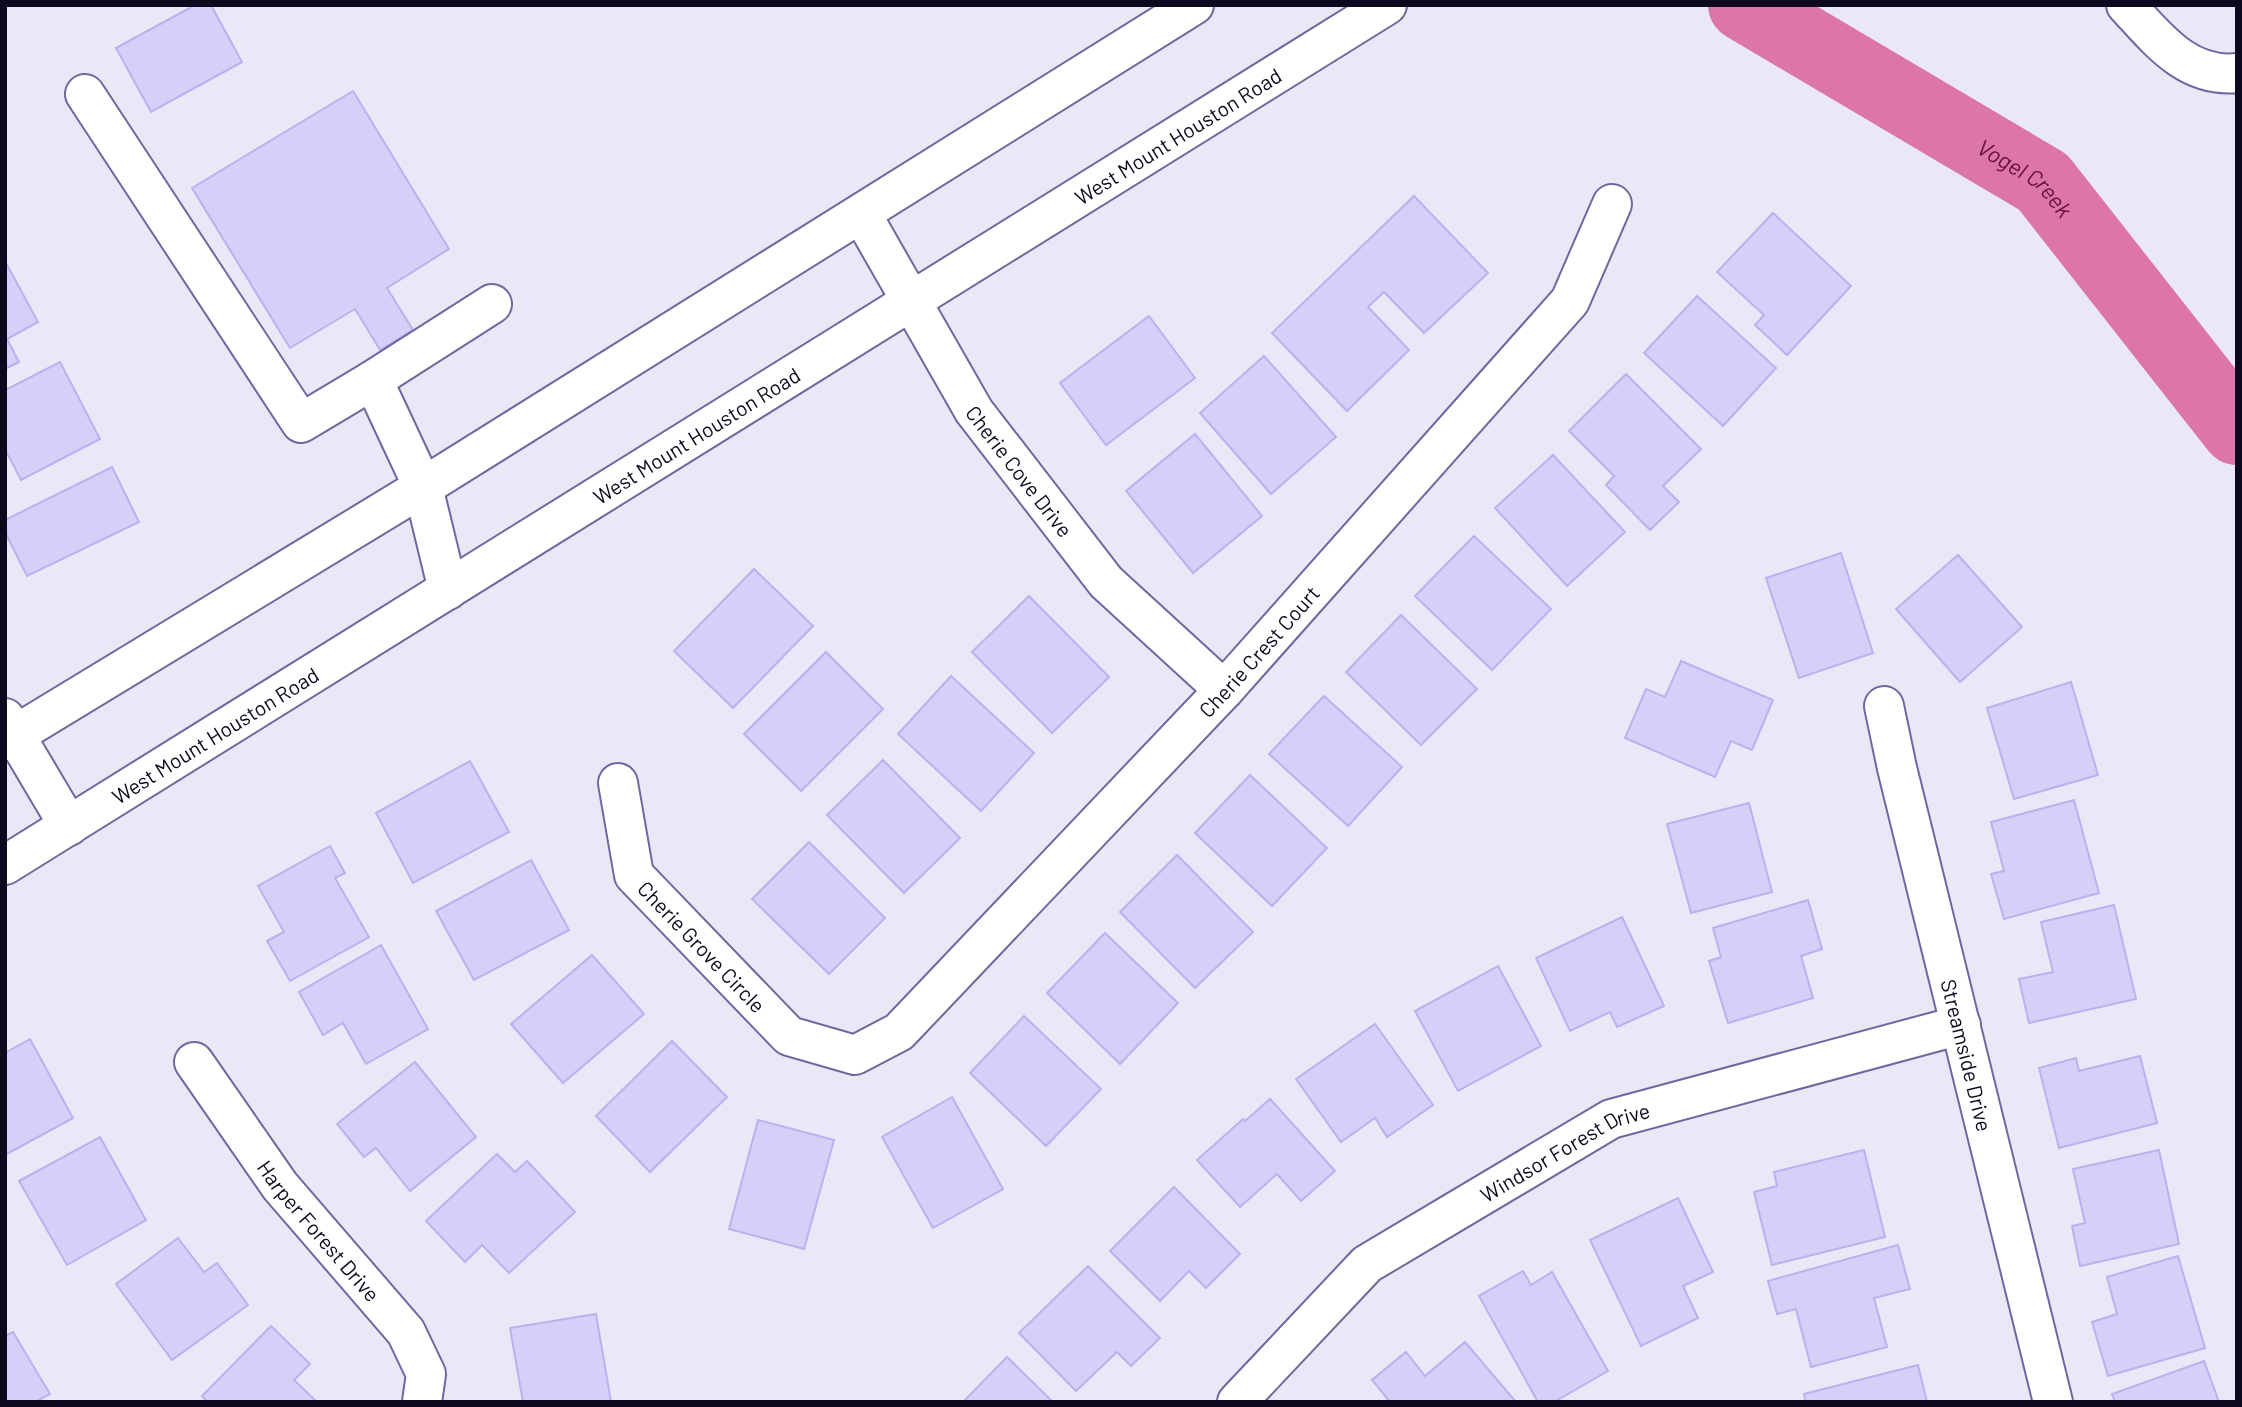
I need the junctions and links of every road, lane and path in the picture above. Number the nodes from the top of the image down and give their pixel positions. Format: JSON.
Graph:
{"nodes":[{"id":1,"x":1194,"y":5,"type":"edge"},
{"id":2,"x":1387,"y":5,"type":"edge"},
{"id":3,"x":2126,"y":5,"type":"edge"},
{"id":4,"x":2237,"y":73,"type":"edge"},
{"id":5,"x":85,"y":94,"type":"dead end"},
{"id":6,"x":1612,"y":204,"type":"dead end"},
{"id":7,"x":862,"y":215,"type":"junction"},
{"id":8,"x":912,"y":303,"type":"junction"},
{"id":9,"x":492,"y":304,"type":"dead end"},
{"id":10,"x":373,"y":380,"type":"junction"},
{"id":11,"x":423,"y":487,"type":"junction"},
{"id":12,"x":448,"y":590,"type":"junction"},
{"id":13,"x":1224,"y":690,"type":"junction"},
{"id":14,"x":1884,"y":706,"type":"dead end"},
{"id":15,"x":8,"y":731,"type":"edge"},
{"id":16,"x":618,"y":783,"type":"dead end"},
{"id":17,"x":69,"y":826,"type":"junction"},
{"id":18,"x":5,"y":865,"type":"edge"},
{"id":19,"x":1961,"y":1025,"type":"junction"},
{"id":20,"x":855,"y":1055,"type":"joint"},
{"id":21,"x":194,"y":1062,"type":"dead end"},
{"id":22,"x":422,"y":1402,"type":"edge"},
{"id":23,"x":1237,"y":1402,"type":"edge"},
{"id":24,"x":2053,"y":1402,"type":"edge"}],
"edges":[{"from":1,"to":7,"type":"street"},
{"from":2,"to":8,"type":"street","name":"West Mount Houston Road"},
{"from":3,"to":4,"type":"street"},
{"from":5,"to":10,"type":"street"},
{"from":6,"to":13,"type":"street","name":"Cherie Crest Court"},
{"from":7,"to":8,"type":"street","name":"Cherie Cove Drive"},
{"from":7,"to":11,"type":"street"},
{"from":8,"to":12,"type":"street","name":"West Mount Houston Road"},
{"from":8,"to":13,"type":"street","name":"Cherie Cove Drive"},
{"from":9,"to":10,"type":"street"},
{"from":10,"to":11,"type":"street"},
{"from":11,"to":12,"type":"street"},
{"from":11,"to":15,"type":"street"},
{"from":12,"to":17,"type":"street","name":"West Mount Houston Road"},
{"from":13,"to":20,"type":"street","name":"Cherie Crest Court"},
{"from":14,"to":19,"type":"street","name":"Streamside Drive"},
{"from":15,"to":17,"type":"street"},
{"from":16,"to":20,"type":"street","name":"Cherie Grove Circle"},
{"from":17,"to":18,"type":"street","name":"West Mount Houston Road"},
{"from":19,"to":23,"type":"street","name":"Windsor Forest Drive"},
{"from":19,"to":24,"type":"street","name":"Streamside Drive"},
{"from":21,"to":22,"type":"street","name":"Harper Forest Drive"}]}
